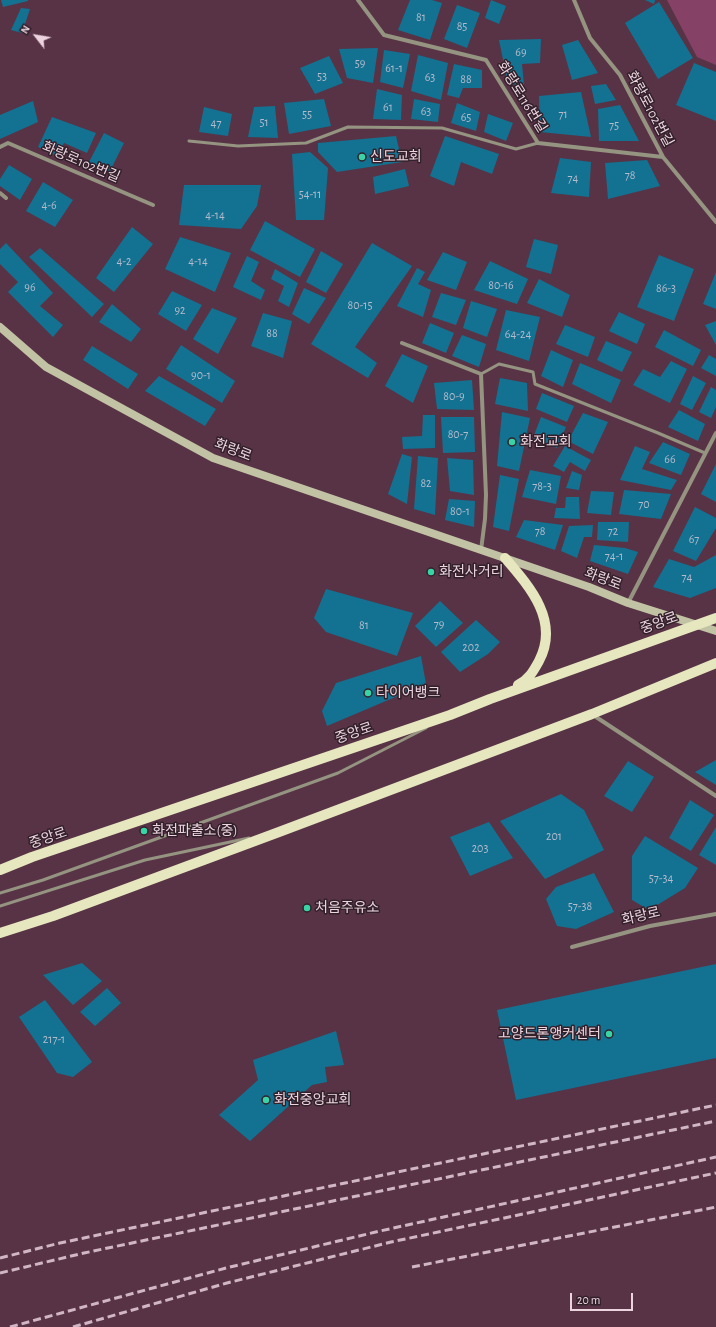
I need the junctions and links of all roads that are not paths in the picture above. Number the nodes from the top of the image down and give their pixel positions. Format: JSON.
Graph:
{"nodes":[{"id":1,"x":358,"y":0,"type":"edge"},
{"id":2,"x":574,"y":0,"type":"edge"},
{"id":3,"x":189,"y":141,"type":"dead end"},
{"id":4,"x":538,"y":143,"type":"junction"},
{"id":5,"x":0,"y":147,"type":"edge"},
{"id":6,"x":663,"y":157,"type":"junction"},
{"id":7,"x":0,"y":193,"type":"edge"},
{"id":8,"x":6,"y":198,"type":"dead end"},
{"id":9,"x":153,"y":205,"type":"dead end"},
{"id":10,"x":716,"y":222,"type":"edge"},
{"id":11,"x":0,"y":327,"type":"edge"},
{"id":12,"x":402,"y":343,"type":"dead end"},
{"id":13,"x":481,"y":374,"type":"junction"},
{"id":14,"x":716,"y":433,"type":"edge"},
{"id":15,"x":705,"y":453,"type":"junction"},
{"id":16,"x":481,"y":550,"type":"junction"},
{"id":17,"x":505,"y":558,"type":"junction"},
{"id":18,"x":628,"y":602,"type":"junction"},
{"id":19,"x":716,"y":618,"type":"edge"},
{"id":20,"x":696,"y":624,"type":"junction"},
{"id":21,"x":716,"y":631,"type":"edge"},
{"id":22,"x":716,"y":663,"type":"edge"},
{"id":23,"x":490,"y":699,"type":"junction"},
{"id":24,"x":592,"y":714,"type":"junction"},
{"id":25,"x":450,"y":715,"type":"junction"},
{"id":26,"x":716,"y":796,"type":"edge"},
{"id":27,"x":279,"y":832,"type":"junction"},
{"id":28,"x":0,"y":870,"type":"edge"},
{"id":29,"x":0,"y":894,"type":"edge"},
{"id":30,"x":0,"y":906,"type":"edge"},
{"id":31,"x":716,"y":914,"type":"edge"},
{"id":32,"x":0,"y":933,"type":"edge"},
{"id":33,"x":572,"y":947,"type":"dead end"}],
"edges":[{"from":1,"to":4,"type":"street","name":"화랑로116번길"},
{"from":2,"to":6,"type":"street","name":"화랑로102번길"},
{"from":3,"to":4,"type":"lane"},
{"from":4,"to":6,"type":"street","name":"화랑로116번길"},
{"from":5,"to":9,"type":"street","name":"화랑로102번길"},
{"from":6,"to":10,"type":"street","name":"화랑로102번길"},
{"from":7,"to":8,"type":"street"},
{"from":11,"to":16,"type":"main road","name":"화랑로"},
{"from":12,"to":13,"type":"street"},
{"from":13,"to":15,"type":"lane"},
{"from":13,"to":16,"type":"street"},
{"from":14,"to":15,"type":"street"},
{"from":15,"to":18,"type":"street"},
{"from":16,"to":17,"type":"main road","name":"화랑로"},
{"from":17,"to":18,"type":"main road","name":"화랑로"},
{"from":17,"to":23,"type":"main road"},
{"from":18,"to":20,"type":"main road","name":"화랑로"},
{"from":19,"to":20,"type":"main road","name":"중앙로"},
{"from":20,"to":21,"type":"main road","name":"화랑로"},
{"from":20,"to":23,"type":"main road","name":"중앙로"},
{"from":22,"to":24,"type":"main road"},
{"from":23,"to":25,"type":"main road","name":"중앙로"},
{"from":24,"to":26,"type":"street"},
{"from":24,"to":27,"type":"main road"},
{"from":25,"to":28,"type":"main road","name":"중앙로"},
{"from":25,"to":29,"type":"lane"},
{"from":27,"to":30,"type":"lane"},
{"from":27,"to":32,"type":"main road"},
{"from":31,"to":33,"type":"street","name":"화랑로"}]}
